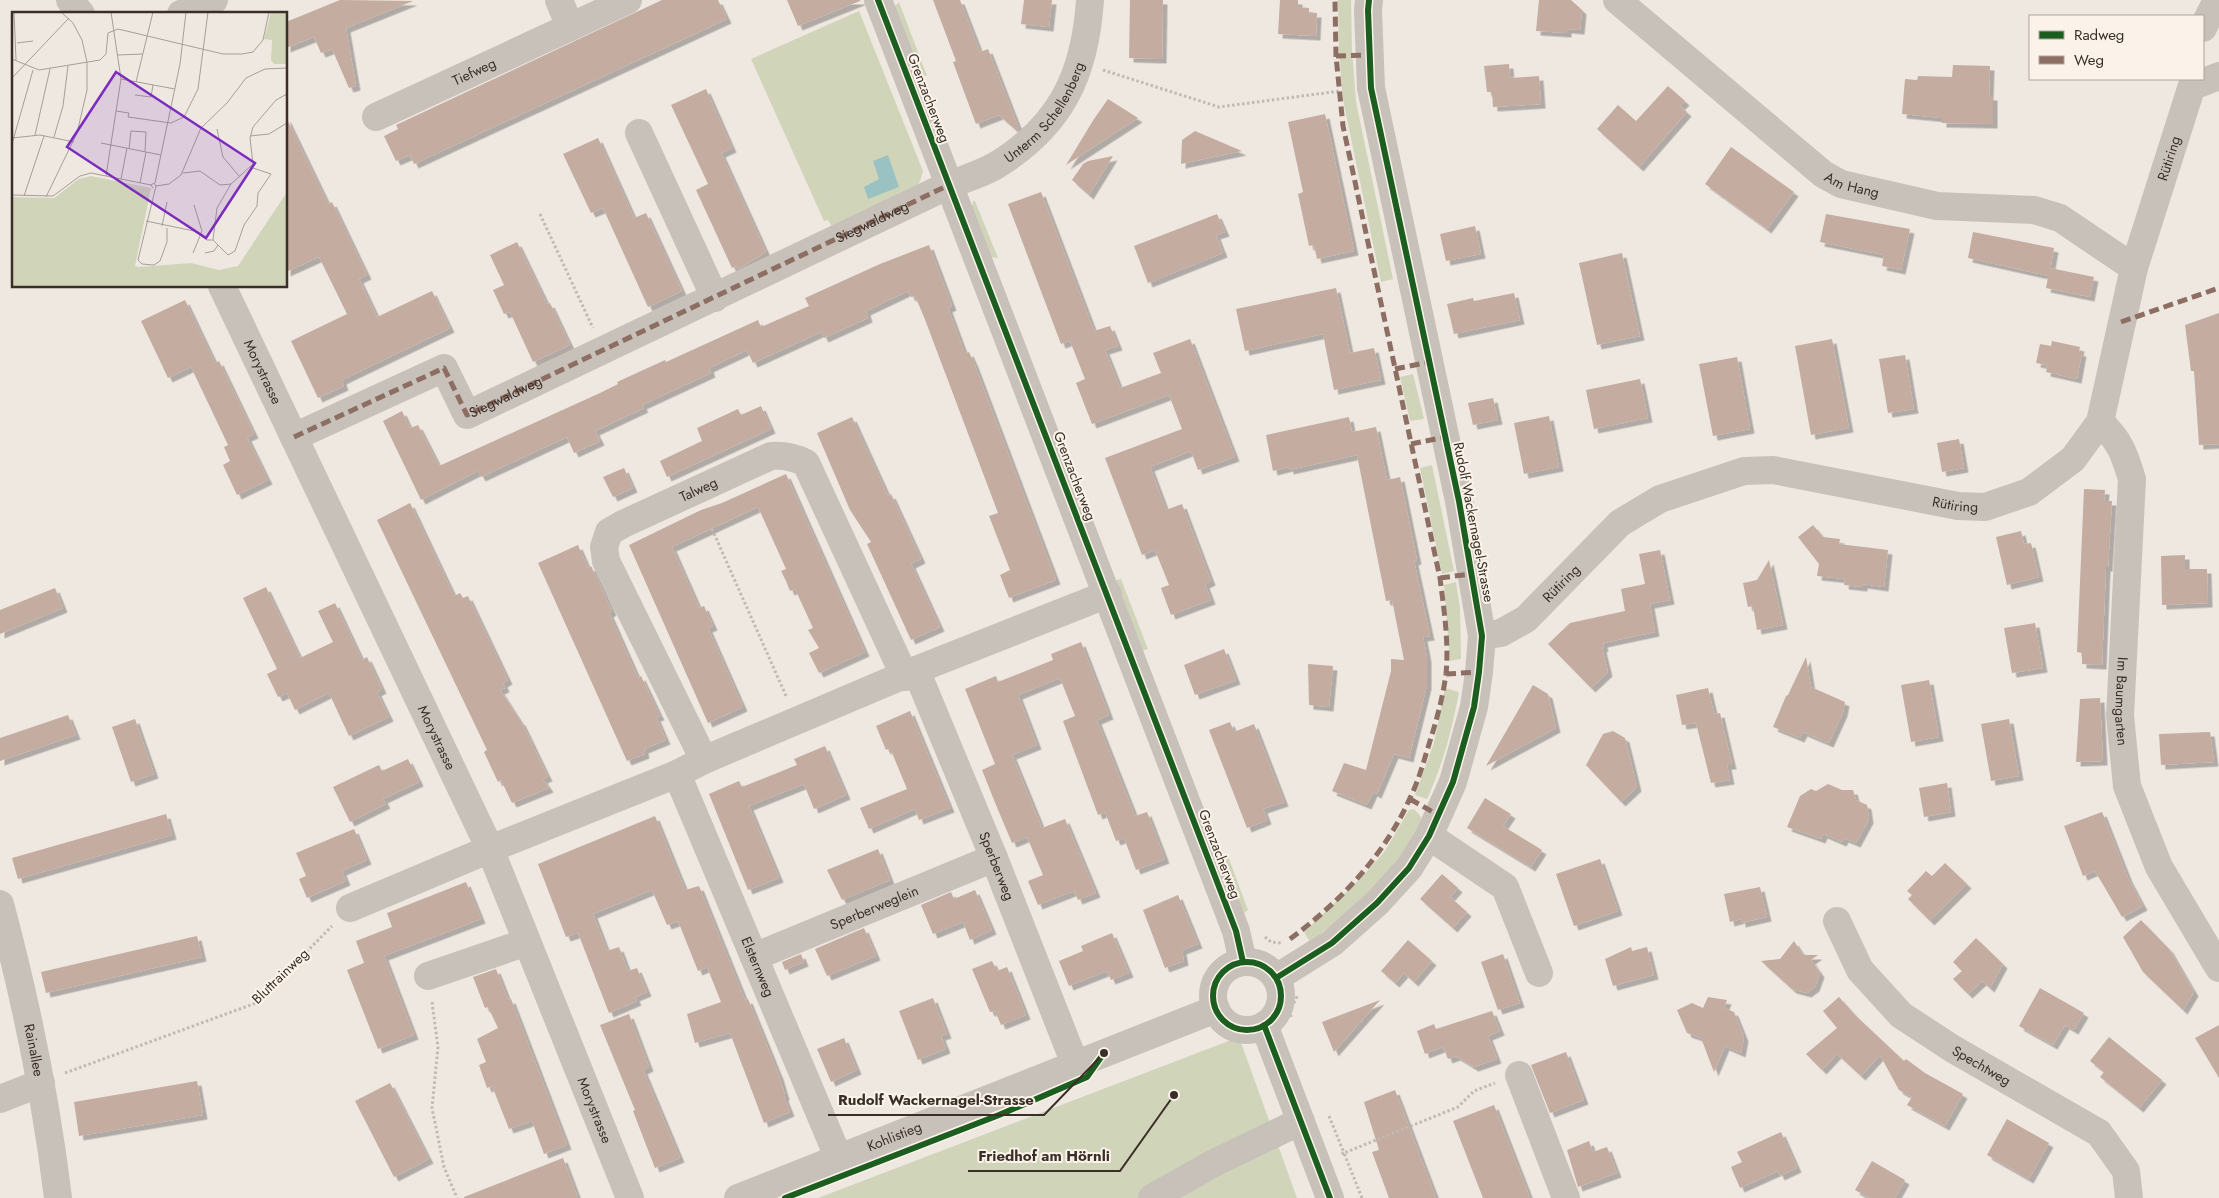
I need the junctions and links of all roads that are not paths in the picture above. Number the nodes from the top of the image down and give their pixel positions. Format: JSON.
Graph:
{"nodes":[{"id":1,"x":70,"y":0,"type":"edge"},
{"id":2,"x":214,"y":0,"type":"edge"},
{"id":3,"x":559,"y":0,"type":"edge"},
{"id":4,"x":628,"y":0,"type":"edge"},
{"id":5,"x":878,"y":0,"type":"edge"},
{"id":6,"x":1090,"y":0,"type":"edge"},
{"id":7,"x":1369,"y":0,"type":"edge"},
{"id":8,"x":1617,"y":0,"type":"edge"},
{"id":9,"x":2193,"y":0,"type":"edge"},
{"id":10,"x":2217,"y":0,"type":"edge"},
{"id":11,"x":79,"y":12,"type":"edge"},
{"id":12,"x":186,"y":12,"type":"edge"},
{"id":13,"x":2197,"y":15,"type":"edge"},
{"id":14,"x":2204,"y":26,"type":"edge"},
{"id":15,"x":570,"y":27,"type":"junction"},
{"id":16,"x":2219,"y":76,"type":"edge"},
{"id":17,"x":2204,"y":80,"type":"edge"},
{"id":18,"x":2194,"y":82,"type":"edge"},
{"id":19,"x":376,"y":117,"type":"dead end"},
{"id":20,"x":639,"y":133,"type":"dead end"},
{"id":21,"x":949,"y":185,"type":"junction"},
{"id":22,"x":2134,"y":268,"type":"junction"},
{"id":23,"x":223,"y":288,"type":"edge"},
{"id":24,"x":715,"y":298,"type":"junction"},
{"id":25,"x":2100,"y":422,"type":"junction"},
{"id":26,"x":294,"y":437,"type":"junction"},
{"id":27,"x":1108,"y":594,"type":"junction"},
{"id":28,"x":1482,"y":636,"type":"junction"},
{"id":29,"x":911,"y":674,"type":"junction"},
{"id":30,"x":704,"y":760,"type":"junction"},
{"id":31,"x":677,"y":774,"type":"junction"},
{"id":32,"x":1429,"y":836,"type":"junction"},
{"id":33,"x":490,"y":849,"type":"junction"},
{"id":34,"x":994,"y":858,"type":"junction"},
{"id":35,"x":0,"y":904,"type":"edge"},
{"id":36,"x":350,"y":908,"type":"road end"},
{"id":37,"x":1837,"y":921,"type":"dead end"},
{"id":38,"x":527,"y":942,"type":"junction"},
{"id":39,"x":754,"y":957,"type":"junction"},
{"id":40,"x":1243,"y":962,"type":"junction"},
{"id":41,"x":2219,"y":968,"type":"edge"},
{"id":42,"x":1539,"y":973,"type":"dead end"},
{"id":43,"x":428,"y":976,"type":"road end"},
{"id":44,"x":1276,"y":978,"type":"junction"},
{"id":45,"x":1216,"y":1010,"type":"junction"},
{"id":46,"x":1264,"y":1025,"type":"junction"},
{"id":47,"x":1075,"y":1064,"type":"junction"},
{"id":48,"x":1519,"y":1074,"type":"road end"},
{"id":49,"x":41,"y":1083,"type":"junction"},
{"id":50,"x":0,"y":1099,"type":"edge"},
{"id":51,"x":1301,"y":1121,"type":"junction"},
{"id":52,"x":839,"y":1159,"type":"junction"},
{"id":53,"x":58,"y":1198,"type":"edge"},
{"id":54,"x":630,"y":1198,"type":"edge"},
{"id":55,"x":738,"y":1198,"type":"edge"},
{"id":56,"x":1152,"y":1198,"type":"edge"},
{"id":57,"x":1330,"y":1198,"type":"edge"},
{"id":58,"x":1566,"y":1198,"type":"edge"},
{"id":59,"x":2130,"y":1198,"type":"edge"}],
"edges":[{"from":1,"to":11,"type":"street"},
{"from":2,"to":12,"type":"street"},
{"from":3,"to":15,"type":"street"},
{"from":4,"to":15,"type":"street","name":"Tiefweg"},
{"from":5,"to":21,"type":"street","name":"Grenzacherweg"},
{"from":6,"to":21,"type":"street","name":"Unterm Schellenberg"},
{"from":7,"to":28,"type":"street","name":"Rudolf Wackernagel-Strasse"},
{"from":8,"to":22,"type":"street","name":"Am Hang"},
{"from":9,"to":13,"type":"street"},
{"from":10,"to":14,"type":"street"},
{"from":15,"to":19,"type":"street","name":"Tiefweg"},
{"from":16,"to":17,"type":"street"},
{"from":18,"to":22,"type":"street","name":"Rütiring"},
{"from":20,"to":24,"type":"street"},
{"from":21,"to":24,"type":"street","name":"Siegwaldweg"},
{"from":21,"to":27,"type":"street","name":"Grenzacherweg"},
{"from":22,"to":25,"type":"street","name":"Rütiring"},
{"from":23,"to":26,"type":"street","name":"Morystrasse"},
{"from":24,"to":26,"type":"street","name":"Siegwaldweg"},
{"from":25,"to":28,"type":"street","name":"Rütiring"},
{"from":25,"to":41,"type":"street","name":"Im Baumgarten"},
{"from":26,"to":33,"type":"street","name":"Morystrasse"},
{"from":27,"to":29,"type":"street"},
{"from":27,"to":40,"type":"street","name":"Grenzacherweg"},
{"from":28,"to":32,"type":"street","name":"Rudolf Wackernagel-Strasse"},
{"from":29,"to":30,"type":"street"},
{"from":29,"to":30,"type":"street","name":"Talweg"},
{"from":29,"to":34,"type":"street","name":"Sperberweg"},
{"from":30,"to":31,"type":"street"},
{"from":31,"to":33,"type":"street"},
{"from":31,"to":39,"type":"street","name":"Elsternweg"},
{"from":32,"to":42,"type":"street"},
{"from":32,"to":44,"type":"street","name":"Rudolf Wackernagel-Strasse"},
{"from":33,"to":36,"type":"street"},
{"from":33,"to":38,"type":"street","name":"Morystrasse"},
{"from":34,"to":39,"type":"street","name":"Sperberweglein"},
{"from":34,"to":47,"type":"street","name":"Sperberweg"},
{"from":35,"to":49,"type":"street","name":"Rainallee"},
{"from":37,"to":59,"type":"street","name":"Spechtweg"},
{"from":38,"to":43,"type":"street"},
{"from":38,"to":54,"type":"street","name":"Morystrasse"},
{"from":39,"to":52,"type":"street","name":"Elsternweg"},
{"from":40,"to":44,"type":"street"},
{"from":40,"to":45,"type":"street"},
{"from":44,"to":46,"type":"street"},
{"from":45,"to":46,"type":"street"},
{"from":45,"to":47,"type":"street","name":"Kohlistieg"},
{"from":46,"to":51,"type":"street"},
{"from":47,"to":52,"type":"street","name":"Kohlistieg"},
{"from":48,"to":58,"type":"street"},
{"from":49,"to":50,"type":"street"},
{"from":49,"to":53,"type":"street","name":"Rainallee"},
{"from":51,"to":56,"type":"street"},
{"from":51,"to":57,"type":"street"},
{"from":52,"to":55,"type":"street","name":"Kohlistieg"}]}
